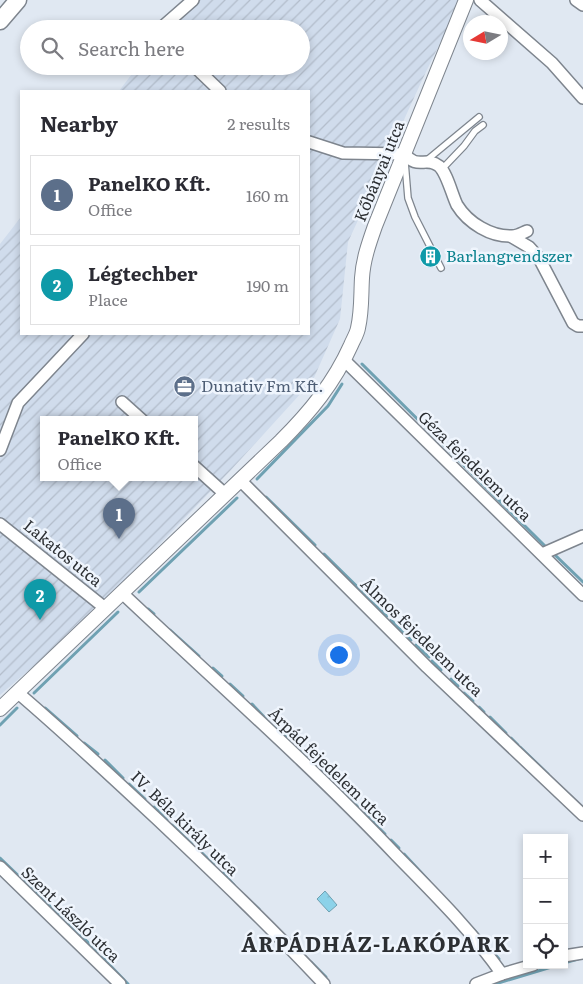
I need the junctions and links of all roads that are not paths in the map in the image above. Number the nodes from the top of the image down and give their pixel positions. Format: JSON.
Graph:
{"nodes":[{"id":1,"x":18,"y":0,"type":"edge"},
{"id":2,"x":193,"y":0,"type":"edge"},
{"id":3,"x":466,"y":0,"type":"edge"},
{"id":4,"x":480,"y":0,"type":"edge"},
{"id":5,"x":576,"y":0,"type":"edge"},
{"id":6,"x":583,"y":5,"type":"edge"},
{"id":7,"x":170,"y":20,"type":"edge"},
{"id":8,"x":0,"y":21,"type":"edge"},
{"id":9,"x":203,"y":75,"type":"edge"},
{"id":10,"x":219,"y":90,"type":"edge"},
{"id":11,"x":583,"y":98,"type":"edge"},
{"id":12,"x":479,"y":117,"type":"dead end"},
{"id":13,"x":483,"y":125,"type":"dead end"},
{"id":14,"x":310,"y":142,"type":"edge"},
{"id":15,"x":405,"y":154,"type":"junction"},
{"id":16,"x":426,"y":161,"type":"junction"},
{"id":17,"x":442,"y":169,"type":"junction"},
{"id":18,"x":527,"y":231,"type":"dead end"},
{"id":19,"x":512,"y":236,"type":"junction"},
{"id":20,"x":441,"y":268,"type":"dead end"},
{"id":21,"x":583,"y":326,"type":"edge"},
{"id":22,"x":82,"y":335,"type":"edge"},
{"id":23,"x":344,"y":360,"type":"junction"},
{"id":24,"x":122,"y":402,"type":"dead end"},
{"id":25,"x":138,"y":416,"type":"edge"},
{"id":26,"x":0,"y":450,"type":"edge"},
{"id":27,"x":198,"y":470,"type":"edge"},
{"id":28,"x":240,"y":480,"type":"junction"},
{"id":29,"x":225,"y":494,"type":"junction"},
{"id":30,"x":0,"y":524,"type":"edge"},
{"id":31,"x":583,"y":536,"type":"edge"},
{"id":32,"x":542,"y":554,"type":"junction"},
{"id":33,"x":122,"y":593,"type":"junction"},
{"id":34,"x":583,"y":595,"type":"edge"},
{"id":35,"x":105,"y":608,"type":"junction"},
{"id":36,"x":17,"y":692,"type":"junction"},
{"id":37,"x":0,"y":709,"type":"edge"},
{"id":38,"x":583,"y":816,"type":"edge"},
{"id":39,"x":0,"y":867,"type":"edge"},
{"id":40,"x":583,"y":953,"type":"edge"},
{"id":41,"x":568,"y":955,"type":"edge"},
{"id":42,"x":523,"y":968,"type":"edge"},
{"id":43,"x":502,"y":974,"type":"junction"},
{"id":44,"x":120,"y":984,"type":"edge"},
{"id":45,"x":324,"y":984,"type":"edge"},
{"id":46,"x":476,"y":984,"type":"edge"}],
"edges":[{"from":1,"to":8,"type":"main road"},
{"from":2,"to":7,"type":"street"},
{"from":3,"to":15,"type":"street","name":"Kőbányai utca"},
{"from":4,"to":11,"type":"street"},
{"from":5,"to":6,"type":"street"},
{"from":9,"to":10,"type":"street"},
{"from":12,"to":16,"type":"lane"},
{"from":13,"to":17,"type":"lane"},
{"from":14,"to":15,"type":"street"},
{"from":15,"to":16,"type":"street"},
{"from":15,"to":20,"type":"lane"},
{"from":15,"to":23,"type":"street","name":"Kőbányai utca"},
{"from":16,"to":17,"type":"street"},
{"from":17,"to":19,"type":"street"},
{"from":18,"to":19,"type":"street"},
{"from":19,"to":21,"type":"street"},
{"from":22,"to":26,"type":"street"},
{"from":23,"to":28,"type":"street","name":"Kőbányai utca"},
{"from":23,"to":32,"type":"street","name":"Géza fejedelem utca"},
{"from":24,"to":25,"type":"street"},
{"from":27,"to":29,"type":"street"},
{"from":28,"to":29,"type":"street","name":"Kőbányai utca"},
{"from":28,"to":38,"type":"street","name":"Álmos fejedelem utca"},
{"from":29,"to":33,"type":"street","name":"Kőbányai utca"},
{"from":30,"to":35,"type":"street","name":"Lakatos utca"},
{"from":31,"to":32,"type":"street"},
{"from":32,"to":34,"type":"street","name":"Géza fejedelem utca"},
{"from":33,"to":35,"type":"street","name":"Kőbányai utca"},
{"from":33,"to":43,"type":"street","name":"Árpád fejedelem utca"},
{"from":35,"to":36,"type":"street","name":"Kőbányai utca"},
{"from":36,"to":37,"type":"street","name":"Kőbányai utca"},
{"from":36,"to":45,"type":"street","name":"IV. Béla király utca"},
{"from":39,"to":44,"type":"street","name":"Szent László utca"},
{"from":40,"to":41,"type":"street"},
{"from":42,"to":43,"type":"street"},
{"from":43,"to":46,"type":"street"}]}
